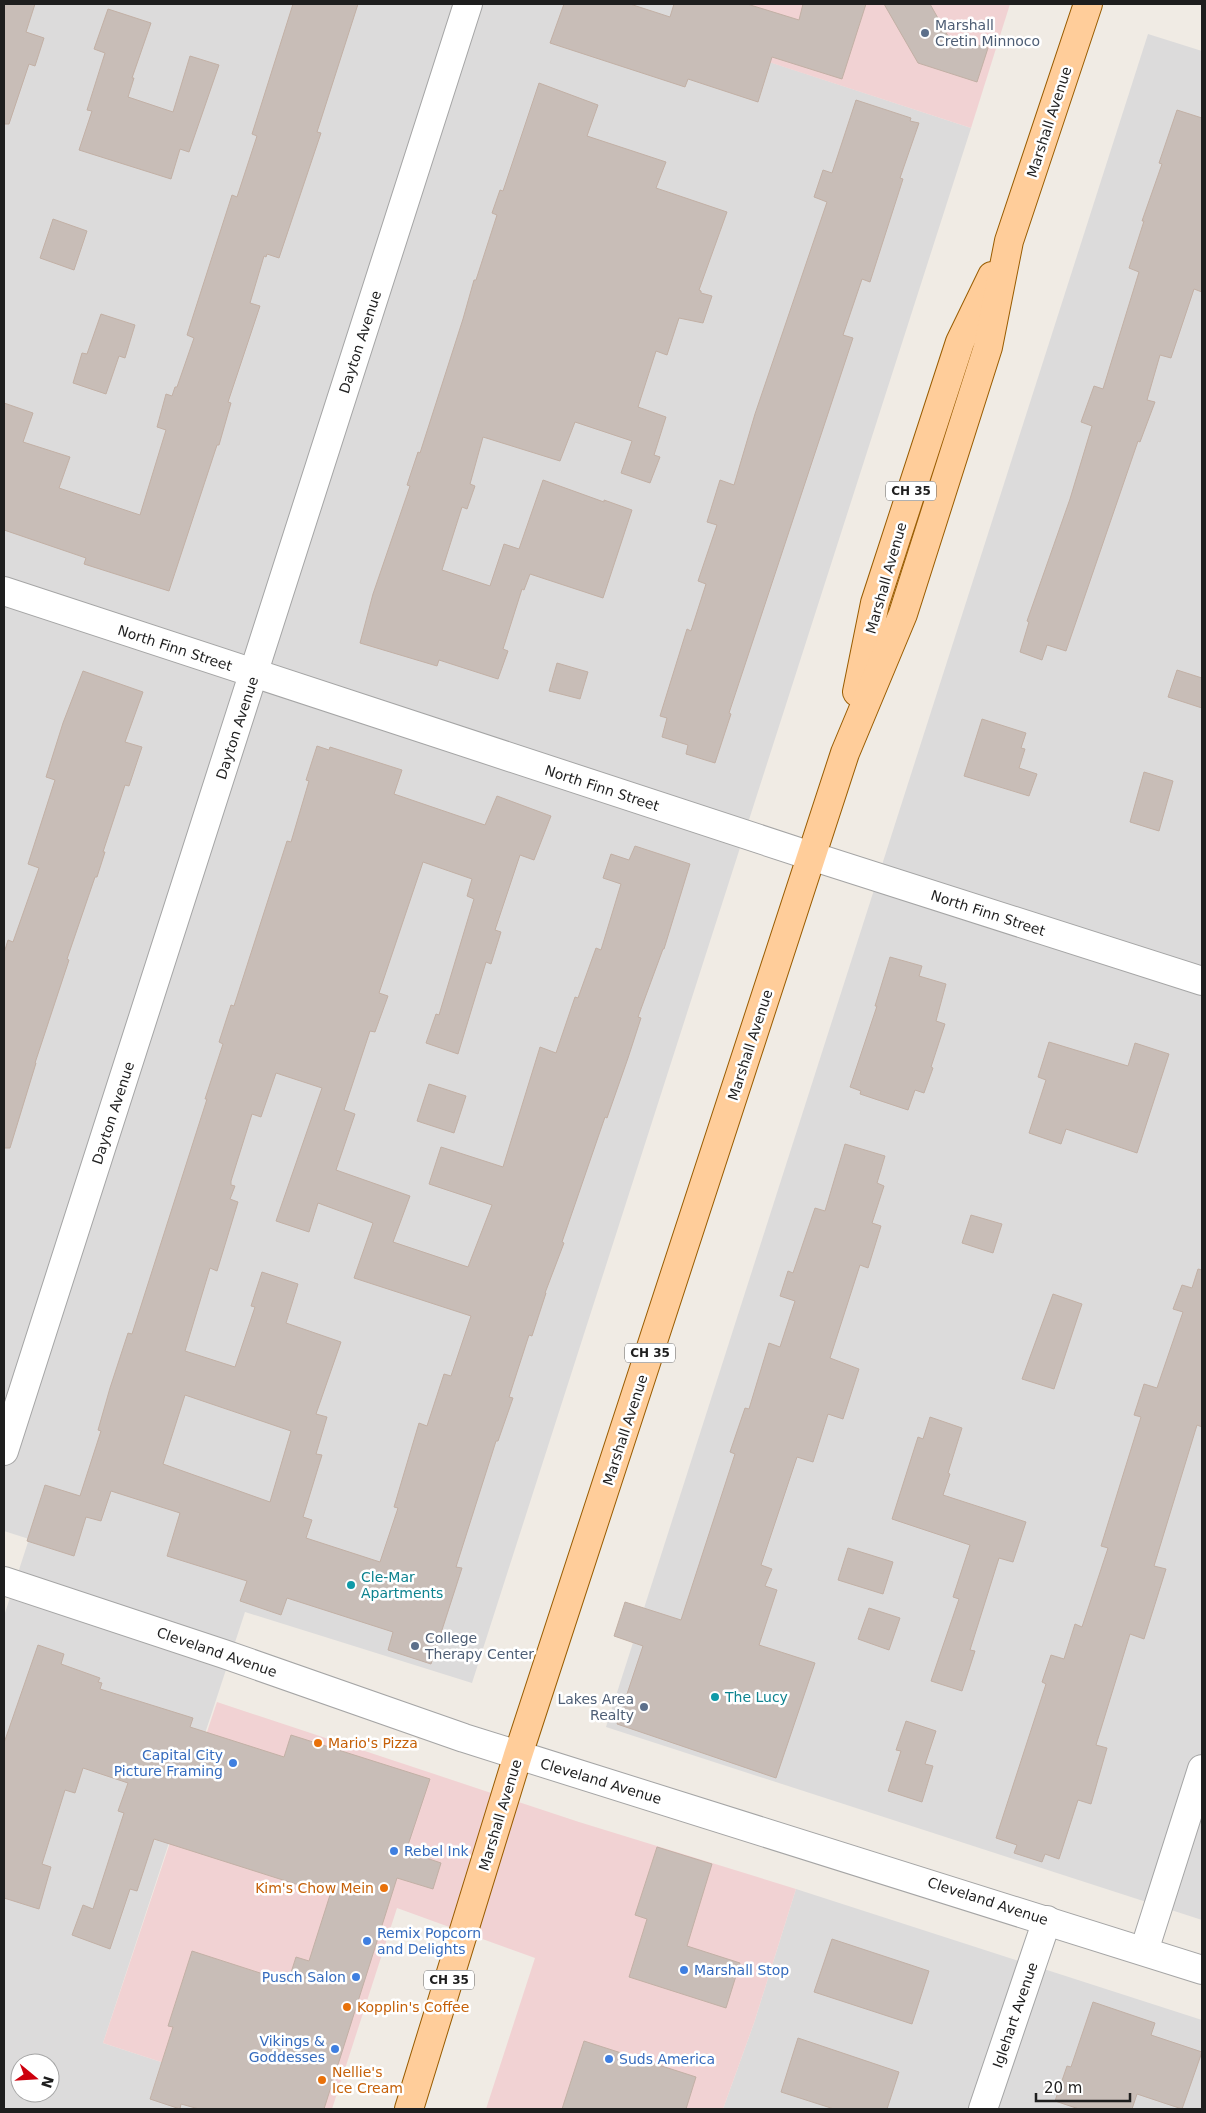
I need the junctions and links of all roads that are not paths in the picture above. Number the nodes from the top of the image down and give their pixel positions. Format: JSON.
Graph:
{"nodes":[{"id":1,"x":468,"y":4,"type":"edge"},
{"id":2,"x":1088,"y":4,"type":"edge"},
{"id":3,"x":4,"y":592,"type":"edge"},
{"id":4,"x":254,"y":674,"type":"junction"},
{"id":5,"x":811,"y":856,"type":"junction"},
{"id":6,"x":1202,"y":981,"type":"edge"},
{"id":7,"x":4,"y":1451,"type":"edge"},
{"id":8,"x":4,"y":1581,"type":"edge"},
{"id":9,"x":518,"y":1755,"type":"junction"},
{"id":10,"x":1202,"y":1769,"type":"edge"},
{"id":11,"x":1047,"y":1920,"type":"junction"},
{"id":12,"x":1144,"y":1951,"type":"junction"},
{"id":13,"x":1202,"y":1970,"type":"edge"},
{"id":14,"x":410,"y":2109,"type":"edge"},
{"id":15,"x":983,"y":2109,"type":"edge"}],
"edges":[{"from":1,"to":4,"type":"street","name":"Dayton Avenue"},
{"from":2,"to":5,"type":"main road","name":"Marshall Avenue","number":"CH 35"},
{"from":3,"to":4,"type":"street","name":"North Finn Street"},
{"from":4,"to":5,"type":"street","name":"North Finn Street"},
{"from":4,"to":7,"type":"street","name":"Dayton Avenue"},
{"from":5,"to":6,"type":"street","name":"North Finn Street"},
{"from":5,"to":9,"type":"main road","name":"Marshall Avenue","number":"CH 35"},
{"from":8,"to":9,"type":"street","name":"Cleveland Avenue"},
{"from":9,"to":11,"type":"street","name":"Cleveland Avenue"},
{"from":9,"to":14,"type":"main road","name":"Marshall Avenue","number":"CH 35"},
{"from":10,"to":12,"type":"street"},
{"from":11,"to":12,"type":"street","name":"Cleveland Avenue"},
{"from":11,"to":15,"type":"street","name":"Iglehart Avenue"},
{"from":12,"to":13,"type":"street","name":"Cleveland Avenue"}]}
